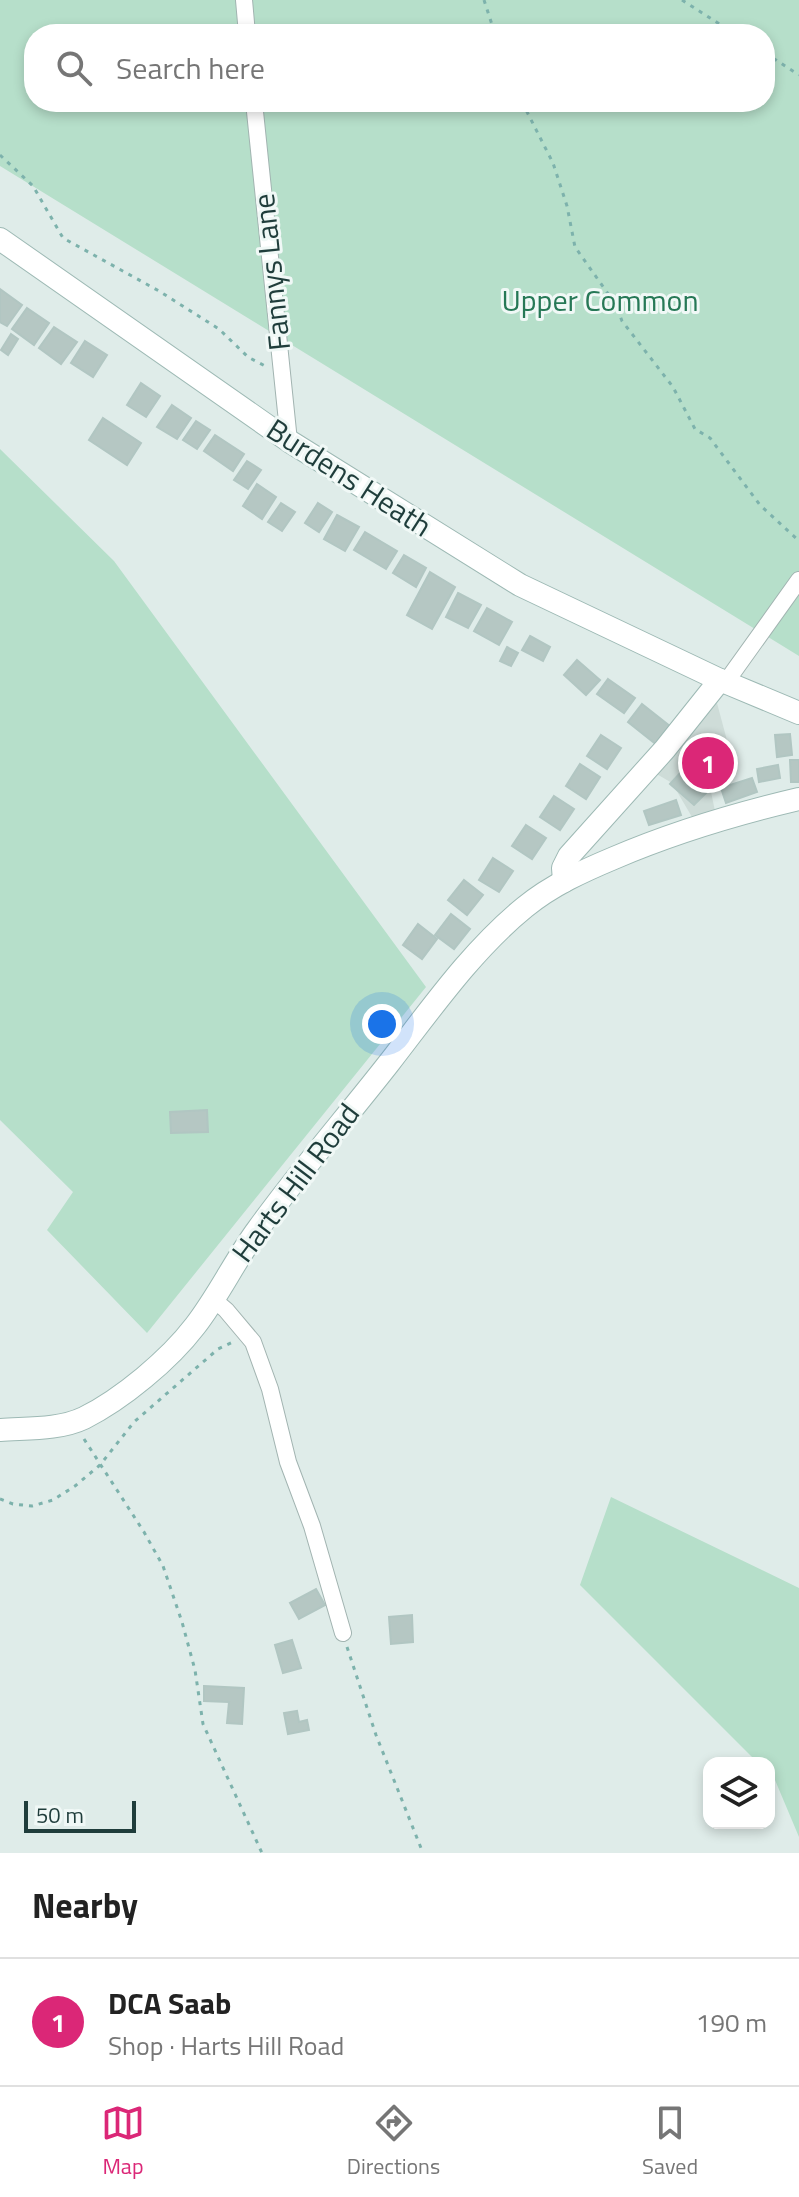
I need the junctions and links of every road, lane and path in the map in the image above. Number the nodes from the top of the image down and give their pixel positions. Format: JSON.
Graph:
{"nodes":[{"id":1,"x":244,"y":0,"type":"edge"},
{"id":2,"x":484,"y":0,"type":"edge"},
{"id":3,"x":682,"y":0,"type":"edge"},
{"id":4,"x":246,"y":24,"type":"edge"},
{"id":5,"x":492,"y":24,"type":"edge"},
{"id":6,"x":719,"y":24,"type":"edge"},
{"id":7,"x":775,"y":59,"type":"edge"},
{"id":8,"x":799,"y":75,"type":"edge"},
{"id":9,"x":255,"y":112,"type":"edge"},
{"id":10,"x":527,"y":112,"type":"edge"},
{"id":11,"x":0,"y":155,"type":"edge"},
{"id":12,"x":0,"y":239,"type":"edge"},
{"id":13,"x":283,"y":375,"type":"junction"},
{"id":14,"x":289,"y":441,"type":"junction"},
{"id":15,"x":799,"y":541,"type":"edge"},
{"id":16,"x":799,"y":580,"type":"edge"},
{"id":17,"x":723,"y":681,"type":"junction"},
{"id":18,"x":799,"y":713,"type":"edge"},
{"id":19,"x":799,"y":799,"type":"edge"},
{"id":20,"x":564,"y":881,"type":"junction"},
{"id":21,"x":213,"y":1299,"type":"junction"},
{"id":22,"x":253,"y":1342,"type":"junction"},
{"id":23,"x":73,"y":1422,"type":"junction"},
{"id":24,"x":0,"y":1430,"type":"edge"},
{"id":25,"x":100,"y":1465,"type":"junction"},
{"id":26,"x":0,"y":1499,"type":"edge"},
{"id":27,"x":343,"y":1633,"type":"joint"},
{"id":28,"x":262,"y":1853,"type":"edge"},
{"id":29,"x":423,"y":1853,"type":"edge"}],
"edges":[{"from":1,"to":4,"type":"street"},
{"from":2,"to":5,"type":"path"},
{"from":3,"to":6,"type":"path"},
{"from":7,"to":8,"type":"path"},
{"from":9,"to":13,"type":"street","name":"Fannys Lane"},
{"from":10,"to":15,"type":"path"},
{"from":11,"to":13,"type":"path"},
{"from":12,"to":14,"type":"street","name":"Burdens Heath"},
{"from":13,"to":14,"type":"street","name":"Fannys Lane"},
{"from":14,"to":17,"type":"street","name":"Burdens Heath"},
{"from":16,"to":17,"type":"street"},
{"from":17,"to":18,"type":"street","name":"Burdens Heath"},
{"from":17,"to":20,"type":"street"},
{"from":19,"to":20,"type":"street","name":"Harts Hill Road"},
{"from":20,"to":21,"type":"street","name":"Harts Hill Road"},
{"from":21,"to":22,"type":"street"},
{"from":21,"to":23,"type":"street","name":"Harts Hill Road"},
{"from":22,"to":25,"type":"path"},
{"from":22,"to":27,"type":"street"},
{"from":23,"to":24,"type":"street","name":"Harts Hill Road"},
{"from":23,"to":25,"type":"path"},
{"from":25,"to":26,"type":"path"},
{"from":25,"to":28,"type":"path"},
{"from":27,"to":29,"type":"path"}]}
